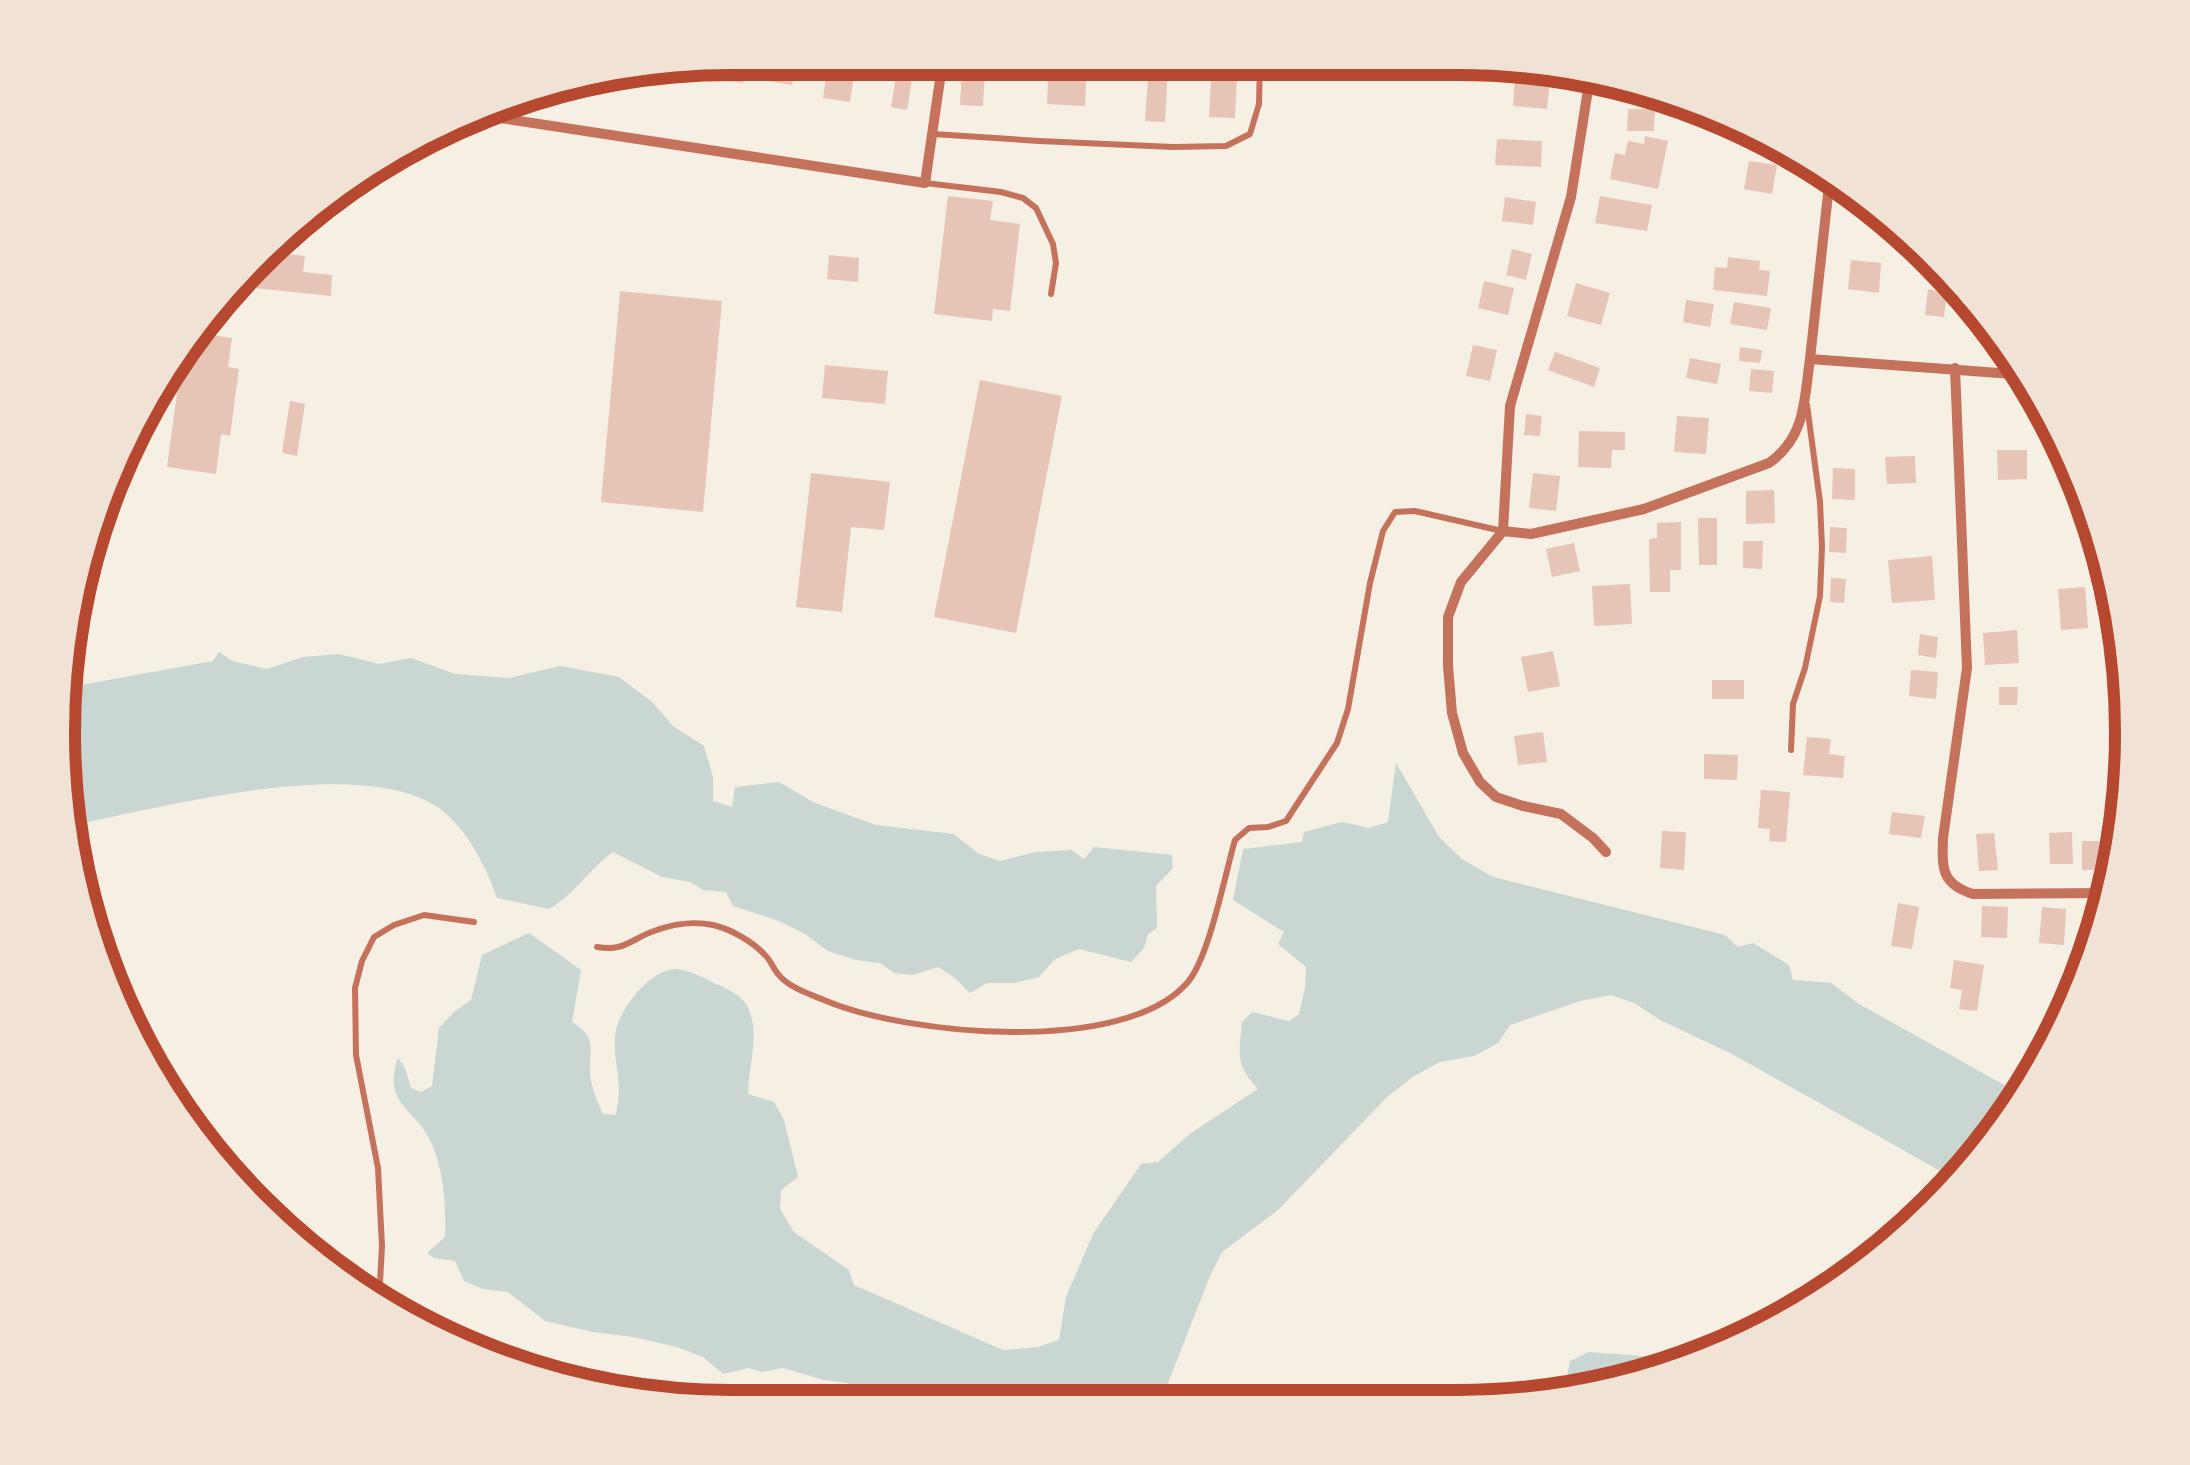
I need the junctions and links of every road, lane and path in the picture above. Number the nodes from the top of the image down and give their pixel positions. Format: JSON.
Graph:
{"nodes":[{"id":1,"x":941,"y":75,"type":"edge"},
{"id":2,"x":1260,"y":75,"type":"edge"},
{"id":3,"x":1588,"y":88,"type":"edge"},
{"id":4,"x":506,"y":116,"type":"edge"},
{"id":5,"x":932,"y":134,"type":"junction"},
{"id":6,"x":926,"y":182,"type":"junction"},
{"id":7,"x":1828,"y":190,"type":"edge"},
{"id":8,"x":1051,"y":294,"type":"dead end"},
{"id":9,"x":1810,"y":359,"type":"junction"},
{"id":10,"x":1955,"y":368,"type":"junction"},
{"id":11,"x":2007,"y":372,"type":"edge"},
{"id":12,"x":1806,"y":391,"type":"junction"},
{"id":13,"x":1503,"y":531,"type":"junction"},
{"id":14,"x":1791,"y":750,"type":"dead end"},
{"id":15,"x":1606,"y":852,"type":"dead end"},
{"id":16,"x":2095,"y":893,"type":"edge"},
{"id":17,"x":474,"y":922,"type":"dead end"},
{"id":18,"x":597,"y":947,"type":"dead end"},
{"id":19,"x":380,"y":1287,"type":"edge"}],
"edges":[{"from":1,"to":5,"type":"street"},
{"from":2,"to":5,"type":"lane"},
{"from":3,"to":13,"type":"street"},
{"from":4,"to":6,"type":"street"},
{"from":5,"to":6,"type":"street"},
{"from":6,"to":8,"type":"lane"},
{"from":7,"to":9,"type":"street"},
{"from":9,"to":10,"type":"street"},
{"from":9,"to":12,"type":"street"},
{"from":10,"to":11,"type":"street"},
{"from":10,"to":16,"type":"street"},
{"from":12,"to":13,"type":"street"},
{"from":12,"to":14,"type":"lane"},
{"from":13,"to":15,"type":"street"},
{"from":13,"to":18,"type":"lane"},
{"from":17,"to":19,"type":"lane"}]}
